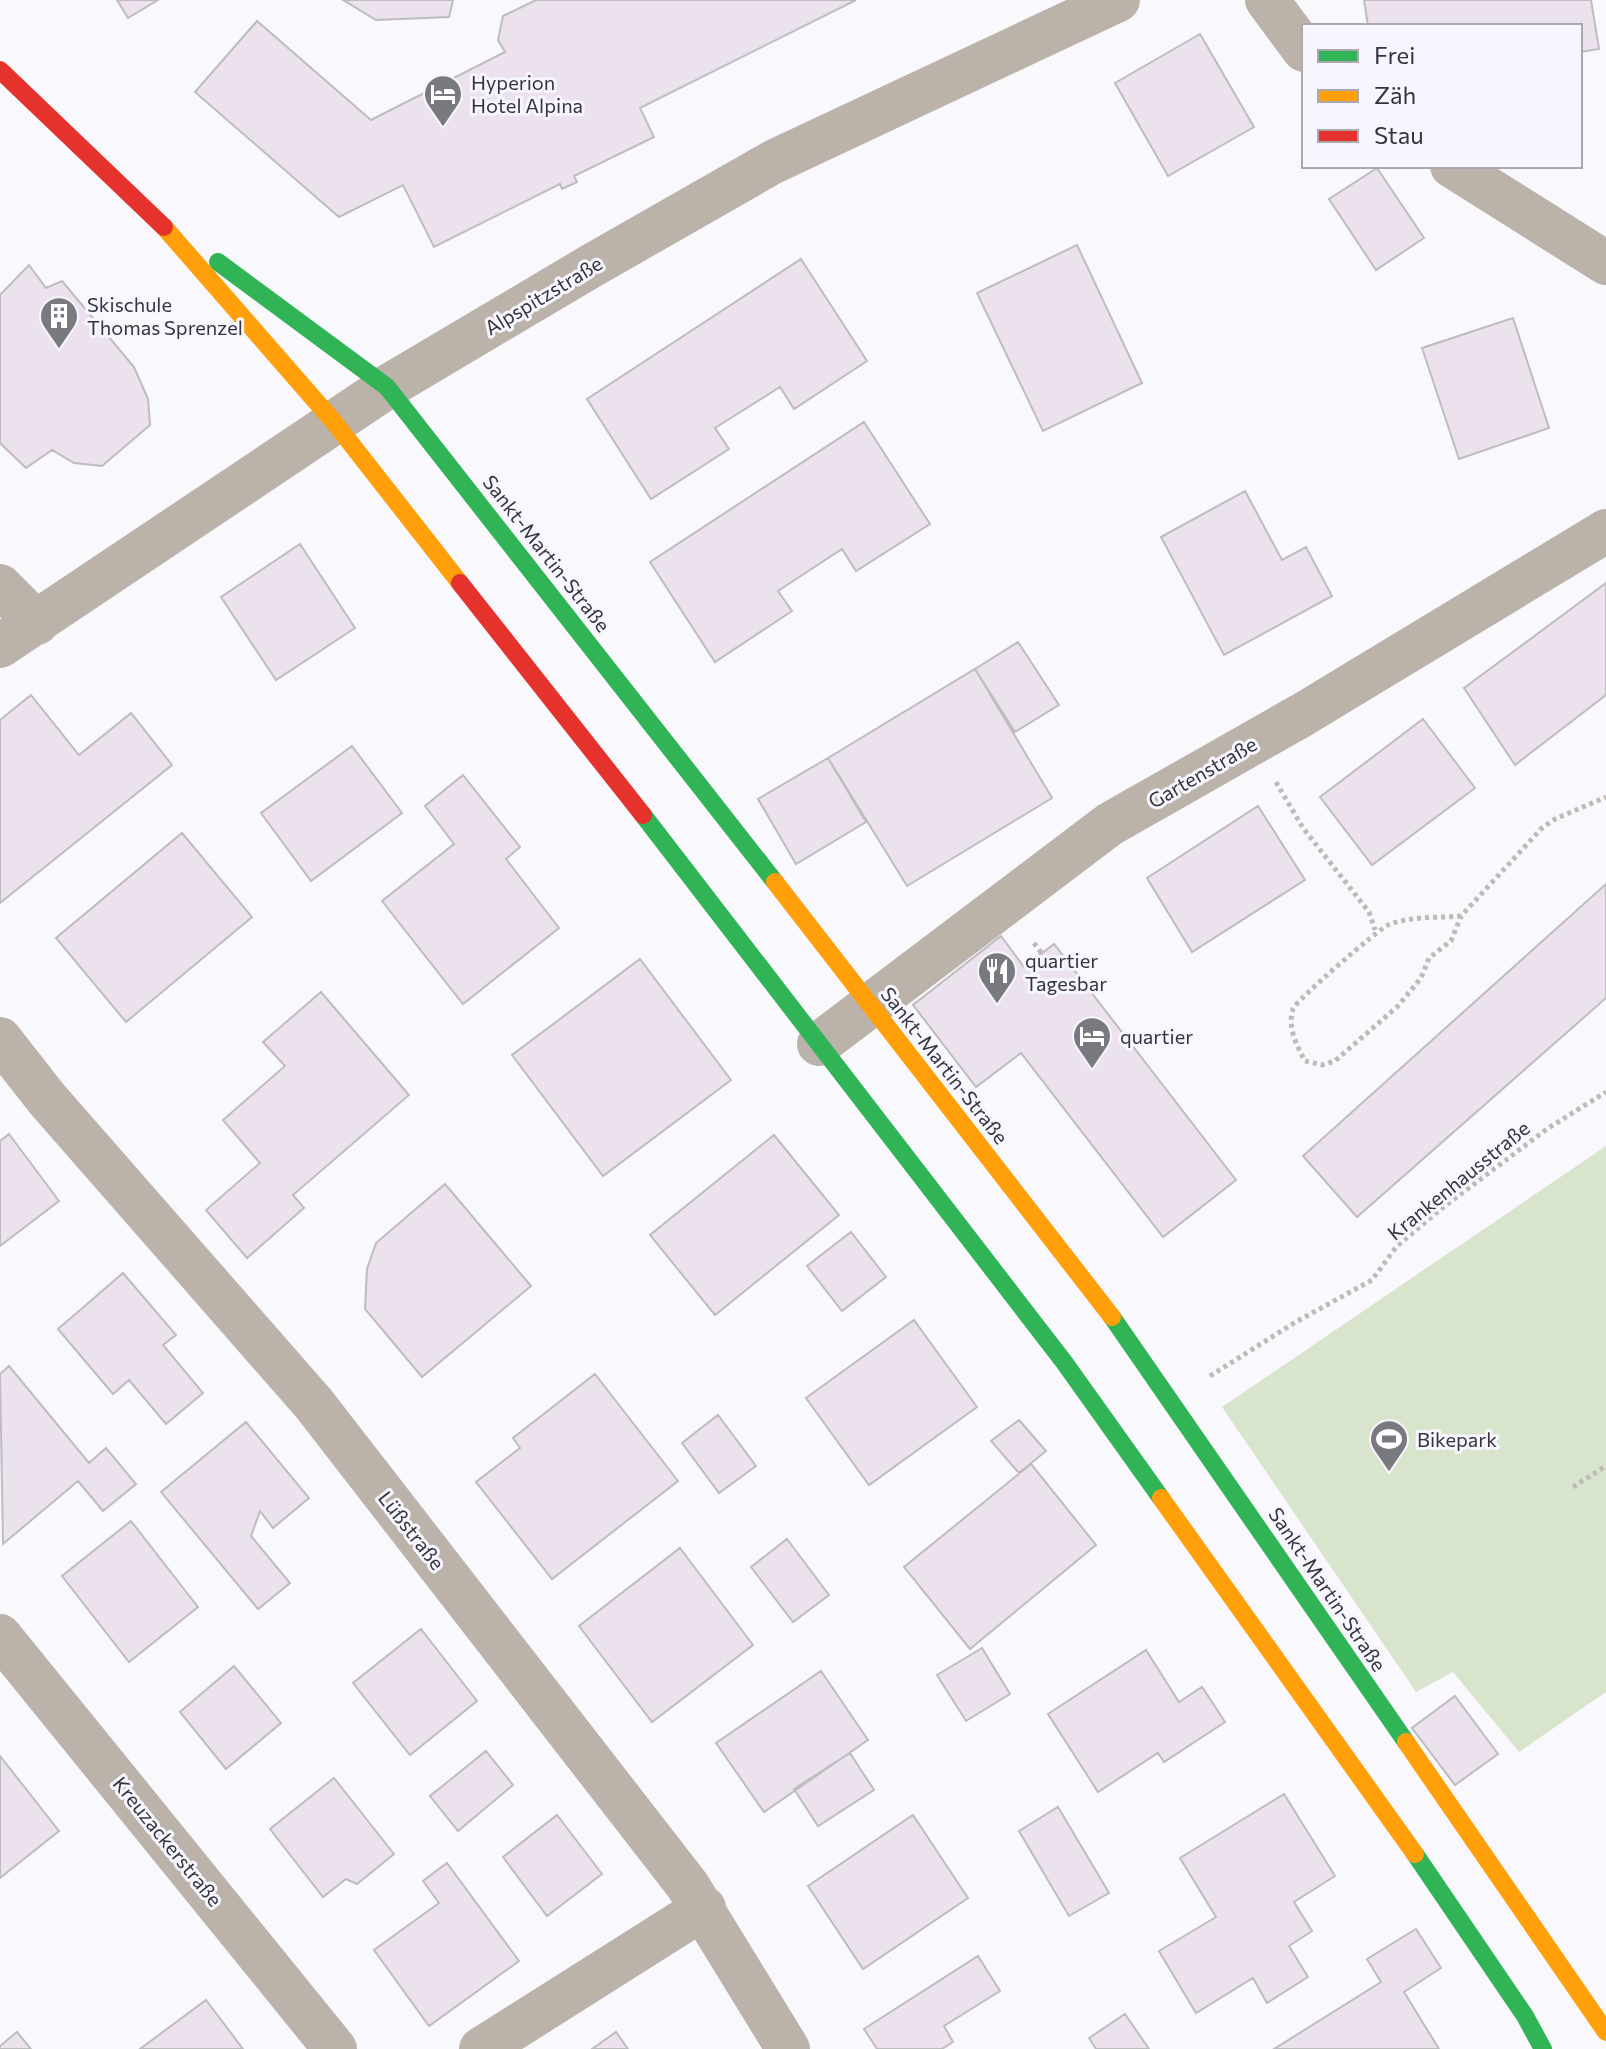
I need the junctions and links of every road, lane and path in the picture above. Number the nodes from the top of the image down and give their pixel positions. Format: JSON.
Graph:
{"nodes":[{"id":1,"x":1118,"y":0,"type":"edge"},
{"id":2,"x":1267,"y":0,"type":"edge"},
{"id":3,"x":1302,"y":47,"type":"edge"},
{"id":4,"x":0,"y":70,"type":"edge"},
{"id":5,"x":1455,"y":168,"type":"edge"},
{"id":6,"x":151,"y":213,"type":"junction"},
{"id":7,"x":1606,"y":263,"type":"edge"},
{"id":8,"x":387,"y":387,"type":"junction"},
{"id":9,"x":334,"y":422,"type":"junction"},
{"id":10,"x":1606,"y":531,"type":"edge"},
{"id":11,"x":0,"y":586,"type":"edge"},
{"id":12,"x":37,"y":623,"type":"junction"},
{"id":13,"x":0,"y":646,"type":"edge"},
{"id":14,"x":1253,"y":743,"type":"junction"},
{"id":15,"x":1606,"y":797,"type":"edge"},
{"id":16,"x":1461,"y":916,"type":"junction"},
{"id":17,"x":1375,"y":930,"type":"junction"},
{"id":18,"x":870,"y":1005,"type":"junction"},
{"id":19,"x":0,"y":1039,"type":"edge"},
{"id":20,"x":819,"y":1044,"type":"junction"},
{"id":21,"x":1606,"y":1092,"type":"edge"},
{"id":22,"x":1173,"y":1400,"type":"junction"},
{"id":23,"x":1606,"y":1466,"type":"edge"},
{"id":24,"x":1573,"y":1487,"type":"dead end"},
{"id":25,"x":0,"y":1636,"type":"edge"},
{"id":26,"x":704,"y":1908,"type":"junction"},
{"id":27,"x":1606,"y":2032,"type":"edge"},
{"id":28,"x":335,"y":2049,"type":"edge"},
{"id":29,"x":481,"y":2049,"type":"edge"},
{"id":30,"x":788,"y":2049,"type":"edge"},
{"id":31,"x":1543,"y":2049,"type":"edge"}],
"edges":[{"from":1,"to":8,"type":"street","name":"Alpspitzstraße"},
{"from":2,"to":3,"type":"street"},
{"from":4,"to":6,"type":"main road","name":"Sankt-Martin-Straße"},
{"from":5,"to":7,"type":"street"},
{"from":6,"to":8,"type":"main road","name":"Sankt-Martin-Straße"},
{"from":6,"to":9,"type":"main road","name":"Sankt-Martin-Straße"},
{"from":8,"to":9,"type":"street","name":"Alpspitzstraße"},
{"from":8,"to":18,"type":"main road","name":"Sankt-Martin-Straße"},
{"from":9,"to":12,"type":"street","name":"Alpspitzstraße"},
{"from":9,"to":20,"type":"main road","name":"Sankt-Martin-Straße"},
{"from":10,"to":14,"type":"street","name":"Gartenstraße"},
{"from":11,"to":12,"type":"street"},
{"from":12,"to":13,"type":"street","name":"Alpspitzstraße"},
{"from":14,"to":17,"type":"path"},
{"from":14,"to":18,"type":"street","name":"Gartenstraße"},
{"from":15,"to":16,"type":"path"},
{"from":16,"to":17,"type":"path"},
{"from":16,"to":17,"type":"path"},
{"from":18,"to":20,"type":"street","name":"Gartenstraße"},
{"from":18,"to":22,"type":"main road","name":"Sankt-Martin-Straße"},
{"from":19,"to":26,"type":"street","name":"Lüßstraße"},
{"from":20,"to":31,"type":"main road","name":"Sankt-Martin-Straße"},
{"from":21,"to":22,"type":"path","name":"Krankenhausstraße"},
{"from":22,"to":27,"type":"main road","name":"Sankt-Martin-Straße"},
{"from":23,"to":24,"type":"path"},
{"from":25,"to":28,"type":"street","name":"Kreuzackerstraße"},
{"from":26,"to":29,"type":"street"},
{"from":26,"to":30,"type":"street","name":"Lüßstraße"}]}
